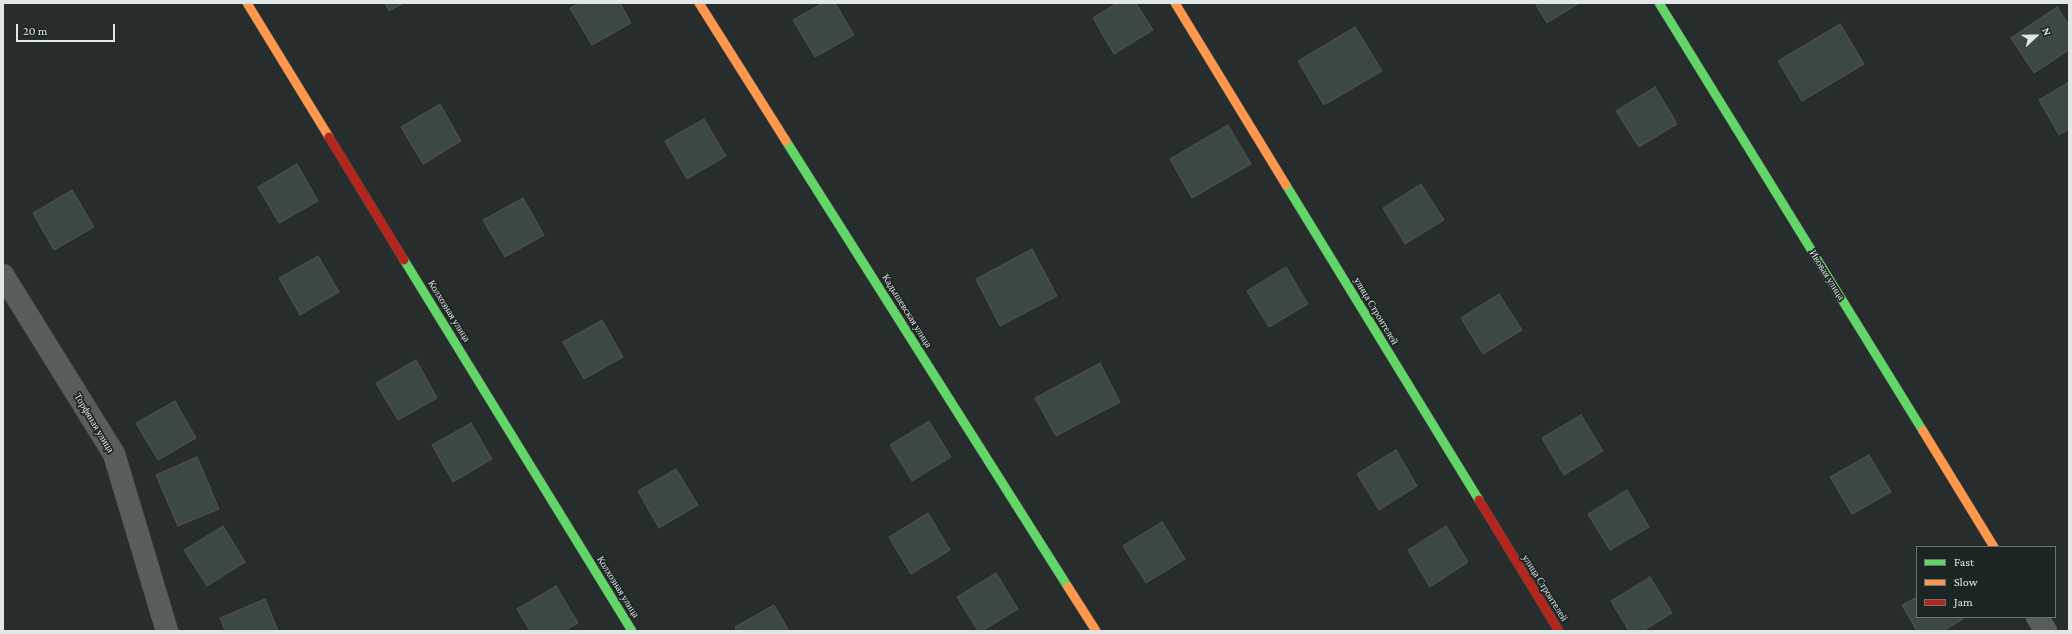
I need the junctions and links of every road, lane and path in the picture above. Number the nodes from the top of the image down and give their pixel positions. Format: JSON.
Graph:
{"nodes":[{"id":1,"x":247,"y":3,"type":"edge"},
{"id":2,"x":699,"y":3,"type":"edge"},
{"id":3,"x":1175,"y":3,"type":"edge"},
{"id":4,"x":1659,"y":3,"type":"edge"},
{"id":5,"x":3,"y":275,"type":"edge"},
{"id":6,"x":1993,"y":546,"type":"edge"},
{"id":7,"x":2038,"y":618,"type":"edge"},
{"id":8,"x":167,"y":631,"type":"edge"},
{"id":9,"x":632,"y":631,"type":"edge"},
{"id":10,"x":1096,"y":631,"type":"edge"},
{"id":11,"x":1559,"y":631,"type":"edge"},
{"id":12,"x":2046,"y":631,"type":"edge"}],
"edges":[{"from":1,"to":9,"type":"street","name":"Колхозная улица"},
{"from":2,"to":10,"type":"street","name":"Кадышевская улица"},
{"from":3,"to":11,"type":"street","name":"улица Строителей"},
{"from":4,"to":6,"type":"street","name":"Ивовая улица"},
{"from":5,"to":8,"type":"street","name":"Торфяная улица"},
{"from":7,"to":12,"type":"street"}]}
